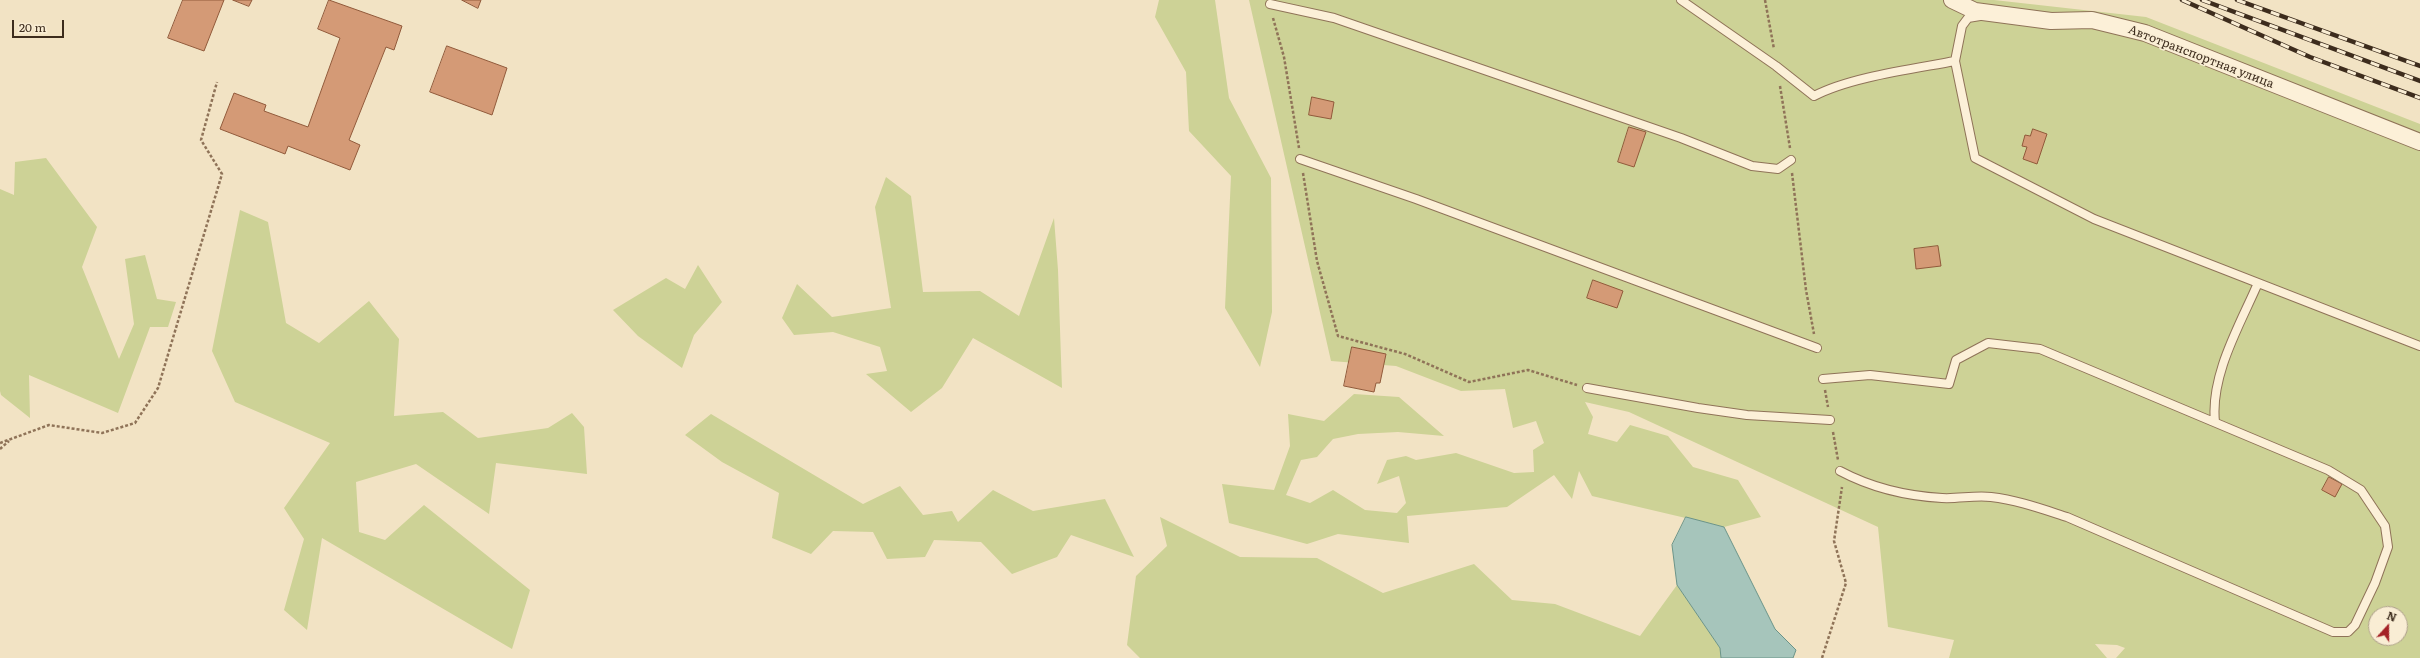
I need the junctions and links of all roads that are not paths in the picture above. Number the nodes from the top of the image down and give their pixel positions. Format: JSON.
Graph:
{"nodes":[{"id":1,"x":1681,"y":0,"type":"edge"},
{"id":2,"x":1952,"y":0,"type":"edge"},
{"id":3,"x":1270,"y":4,"type":"road end"},
{"id":4,"x":1996,"y":14,"type":"junction"},
{"id":5,"x":1955,"y":61,"type":"junction"},
{"id":6,"x":2420,"y":142,"type":"edge"},
{"id":7,"x":1300,"y":159,"type":"road end"},
{"id":8,"x":1791,"y":160,"type":"dead end"},
{"id":9,"x":2258,"y":283,"type":"junction"},
{"id":10,"x":2420,"y":346,"type":"edge"},
{"id":11,"x":1817,"y":348,"type":"dead end"},
{"id":12,"x":1823,"y":379,"type":"dead end"},
{"id":13,"x":1587,"y":388,"type":"road end"},
{"id":14,"x":1830,"y":420,"type":"dead end"},
{"id":15,"x":2215,"y":422,"type":"junction"},
{"id":16,"x":1840,"y":471,"type":"dead end"}],
"edges":[{"from":1,"to":5,"type":"lane"},
{"from":2,"to":4,"type":"street","name":"Автотранспортная улица"},
{"from":3,"to":8,"type":"lane"},
{"from":4,"to":5,"type":"lane"},
{"from":4,"to":6,"type":"street","name":"Автотранспортная улица"},
{"from":5,"to":9,"type":"lane"},
{"from":7,"to":11,"type":"lane"},
{"from":9,"to":10,"type":"lane"},
{"from":9,"to":15,"type":"lane"},
{"from":12,"to":15,"type":"lane"},
{"from":13,"to":14,"type":"lane"},
{"from":15,"to":16,"type":"lane"}]}
